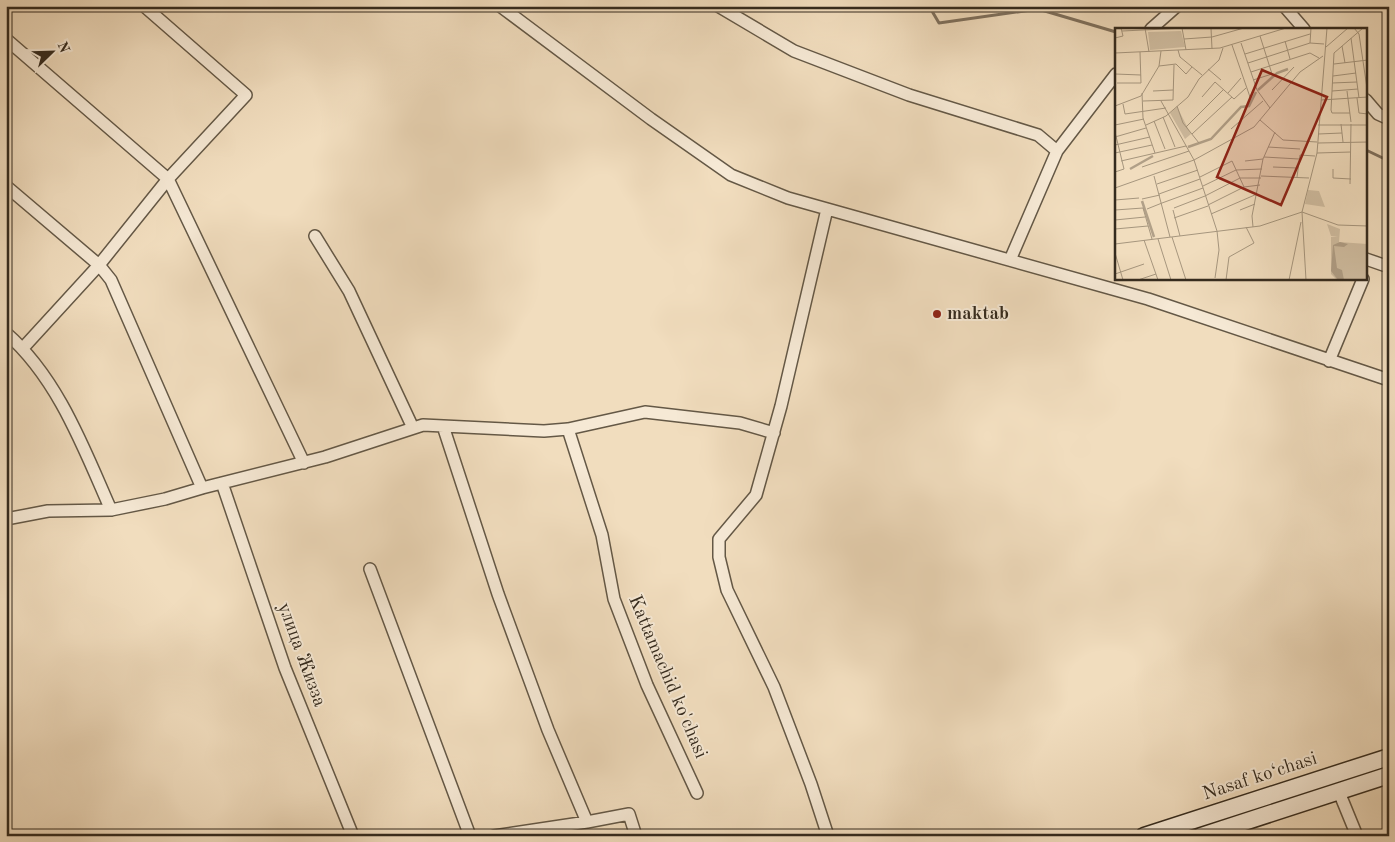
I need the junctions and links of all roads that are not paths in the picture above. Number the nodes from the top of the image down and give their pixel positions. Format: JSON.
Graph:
{"nodes":[{"id":1,"x":144,"y":6,"type":"edge"},
{"id":2,"x":500,"y":6,"type":"edge"},
{"id":3,"x":718,"y":6,"type":"edge"},
{"id":4,"x":1177,"y":6,"type":"edge"},
{"id":5,"x":1284,"y":6,"type":"edge"},
{"id":6,"x":1152,"y":28,"type":"edge"},
{"id":7,"x":1303,"y":28,"type":"edge"},
{"id":8,"x":6,"y":39,"type":"edge"},
{"id":9,"x":1115,"y":75,"type":"edge"},
{"id":10,"x":1368,"y":102,"type":"edge"},
{"id":11,"x":1389,"y":119,"type":"edge"},
{"id":12,"x":1057,"y":151,"type":"junction"},
{"id":13,"x":168,"y":179,"type":"junction"},
{"id":14,"x":6,"y":186,"type":"edge"},
{"id":15,"x":827,"y":209,"type":"junction"},
{"id":16,"x":315,"y":236,"type":"dead end"},
{"id":17,"x":1010,"y":260,"type":"junction"},
{"id":18,"x":1368,"y":263,"type":"edge"},
{"id":19,"x":99,"y":265,"type":"junction"},
{"id":20,"x":1389,"y":268,"type":"edge"},
{"id":21,"x":1363,"y":280,"type":"edge"},
{"id":22,"x":6,"y":334,"type":"edge"},
{"id":23,"x":23,"y":348,"type":"junction"},
{"id":24,"x":1329,"y":361,"type":"junction"},
{"id":25,"x":1389,"y":380,"type":"edge"},
{"id":26,"x":443,"y":426,"type":"junction"},
{"id":27,"x":413,"y":428,"type":"junction"},
{"id":28,"x":568,"y":429,"type":"junction"},
{"id":29,"x":774,"y":433,"type":"junction"},
{"id":30,"x":304,"y":463,"type":"junction"},
{"id":31,"x":222,"y":483,"type":"junction"},
{"id":32,"x":202,"y":488,"type":"junction"},
{"id":33,"x":112,"y":510,"type":"junction"},
{"id":34,"x":6,"y":519,"type":"edge"},
{"id":35,"x":370,"y":569,"type":"dead end"},
{"id":36,"x":1389,"y":757,"type":"edge"},
{"id":37,"x":1389,"y":776,"type":"edge"},
{"id":38,"x":1339,"y":792,"type":"junction"},
{"id":39,"x":698,"y":793,"type":"dead end"},
{"id":40,"x":587,"y":822,"type":"junction"},
{"id":41,"x":353,"y":836,"type":"edge"},
{"id":42,"x":470,"y":836,"type":"edge"},
{"id":43,"x":494,"y":836,"type":"edge"},
{"id":44,"x":636,"y":836,"type":"edge"},
{"id":45,"x":828,"y":836,"type":"edge"},
{"id":46,"x":1144,"y":836,"type":"edge"},
{"id":47,"x":1200,"y":836,"type":"edge"},
{"id":48,"x":1357,"y":836,"type":"edge"}],
"edges":[{"from":1,"to":13,"type":"street"},
{"from":2,"to":15,"type":"street"},
{"from":3,"to":12,"type":"street"},
{"from":4,"to":6,"type":"street"},
{"from":5,"to":7,"type":"street"},
{"from":8,"to":13,"type":"street"},
{"from":9,"to":12,"type":"street"},
{"from":10,"to":11,"type":"street"},
{"from":12,"to":17,"type":"street"},
{"from":13,"to":19,"type":"street"},
{"from":13,"to":30,"type":"street"},
{"from":14,"to":19,"type":"street"},
{"from":15,"to":17,"type":"street"},
{"from":15,"to":29,"type":"street"},
{"from":16,"to":27,"type":"street"},
{"from":17,"to":24,"type":"street"},
{"from":18,"to":20,"type":"street"},
{"from":19,"to":23,"type":"street"},
{"from":19,"to":32,"type":"street"},
{"from":21,"to":24,"type":"street"},
{"from":22,"to":23,"type":"street"},
{"from":23,"to":33,"type":"street"},
{"from":24,"to":25,"type":"street"},
{"from":26,"to":27,"type":"street"},
{"from":26,"to":28,"type":"street"},
{"from":26,"to":40,"type":"street"},
{"from":27,"to":30,"type":"street"},
{"from":28,"to":29,"type":"street"},
{"from":28,"to":39,"type":"street","name":"Kattamachid ko'chasi"},
{"from":29,"to":45,"type":"street"},
{"from":30,"to":31,"type":"street"},
{"from":31,"to":32,"type":"street"},
{"from":31,"to":41,"type":"street","name":"улица Жизза"},
{"from":32,"to":33,"type":"street"},
{"from":33,"to":34,"type":"street"},
{"from":35,"to":42,"type":"street"},
{"from":36,"to":46,"type":"main road","name":"Nasaf ko‘chasi"},
{"from":37,"to":38,"type":"main road","name":"Nasaf ko‘chasi"},
{"from":38,"to":47,"type":"main road","name":"Nasaf ko‘chasi"},
{"from":38,"to":48,"type":"street"},
{"from":40,"to":43,"type":"street"},
{"from":40,"to":44,"type":"street"}]}
